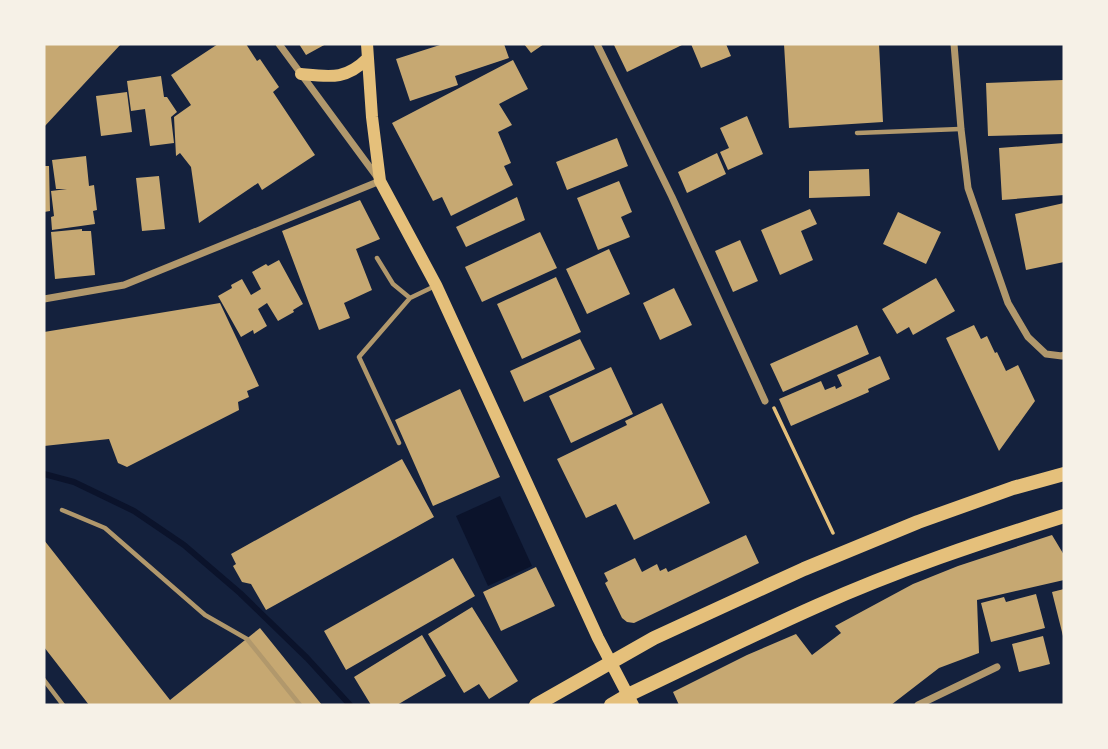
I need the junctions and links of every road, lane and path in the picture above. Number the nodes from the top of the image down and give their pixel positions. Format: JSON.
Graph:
{"nodes":[{"id":1,"x":279,"y":44,"type":"edge"},
{"id":2,"x":367,"y":44,"type":"edge"},
{"id":3,"x":597,"y":44,"type":"edge"},
{"id":4,"x":954,"y":44,"type":"edge"},
{"id":5,"x":368,"y":58,"type":"junction"},
{"id":6,"x":301,"y":74,"type":"junction"},
{"id":7,"x":961,"y":129,"type":"junction"},
{"id":8,"x":857,"y":133,"type":"dead end"},
{"id":9,"x":380,"y":181,"type":"junction"},
{"id":10,"x":377,"y":258,"type":"dead end"},
{"id":11,"x":436,"y":285,"type":"junction"},
{"id":12,"x":44,"y":299,"type":"edge"},
{"id":13,"x":410,"y":299,"type":"junction"},
{"id":14,"x":1064,"y":355,"type":"edge"},
{"id":15,"x":765,"y":401,"type":"joint"},
{"id":16,"x":399,"y":443,"type":"dead end"},
{"id":17,"x":1064,"y":474,"type":"edge"},
{"id":18,"x":62,"y":510,"type":"dead end"},
{"id":19,"x":1064,"y":516,"type":"edge"},
{"id":20,"x":833,"y":533,"type":"dead end"},
{"id":21,"x":610,"y":663,"type":"junction"},
{"id":22,"x":997,"y":667,"type":"dead end"},
{"id":23,"x":44,"y":680,"type":"edge"},
{"id":24,"x":630,"y":700,"type":"edge"},
{"id":25,"x":63,"y":705,"type":"edge"},
{"id":26,"x":300,"y":705,"type":"edge"},
{"id":27,"x":536,"y":705,"type":"edge"},
{"id":28,"x":611,"y":705,"type":"edge"},
{"id":29,"x":918,"y":705,"type":"edge"}],
"edges":[{"from":1,"to":6,"type":"street"},
{"from":2,"to":5,"type":"main road"},
{"from":3,"to":15,"type":"street"},
{"from":4,"to":7,"type":"street"},
{"from":5,"to":6,"type":"main road"},
{"from":5,"to":9,"type":"main road"},
{"from":6,"to":9,"type":"street"},
{"from":7,"to":8,"type":"lane"},
{"from":7,"to":14,"type":"street"},
{"from":9,"to":11,"type":"main road"},
{"from":9,"to":12,"type":"street"},
{"from":10,"to":13,"type":"lane"},
{"from":11,"to":13,"type":"lane"},
{"from":11,"to":21,"type":"main road"},
{"from":13,"to":16,"type":"lane"},
{"from":15,"to":20,"type":"path"},
{"from":17,"to":21,"type":"main road"},
{"from":18,"to":26,"type":"lane"},
{"from":19,"to":24,"type":"main road"},
{"from":21,"to":24,"type":"main road"},
{"from":21,"to":27,"type":"main road"},
{"from":22,"to":29,"type":"street"},
{"from":23,"to":25,"type":"lane"},
{"from":24,"to":28,"type":"main road"}]}
